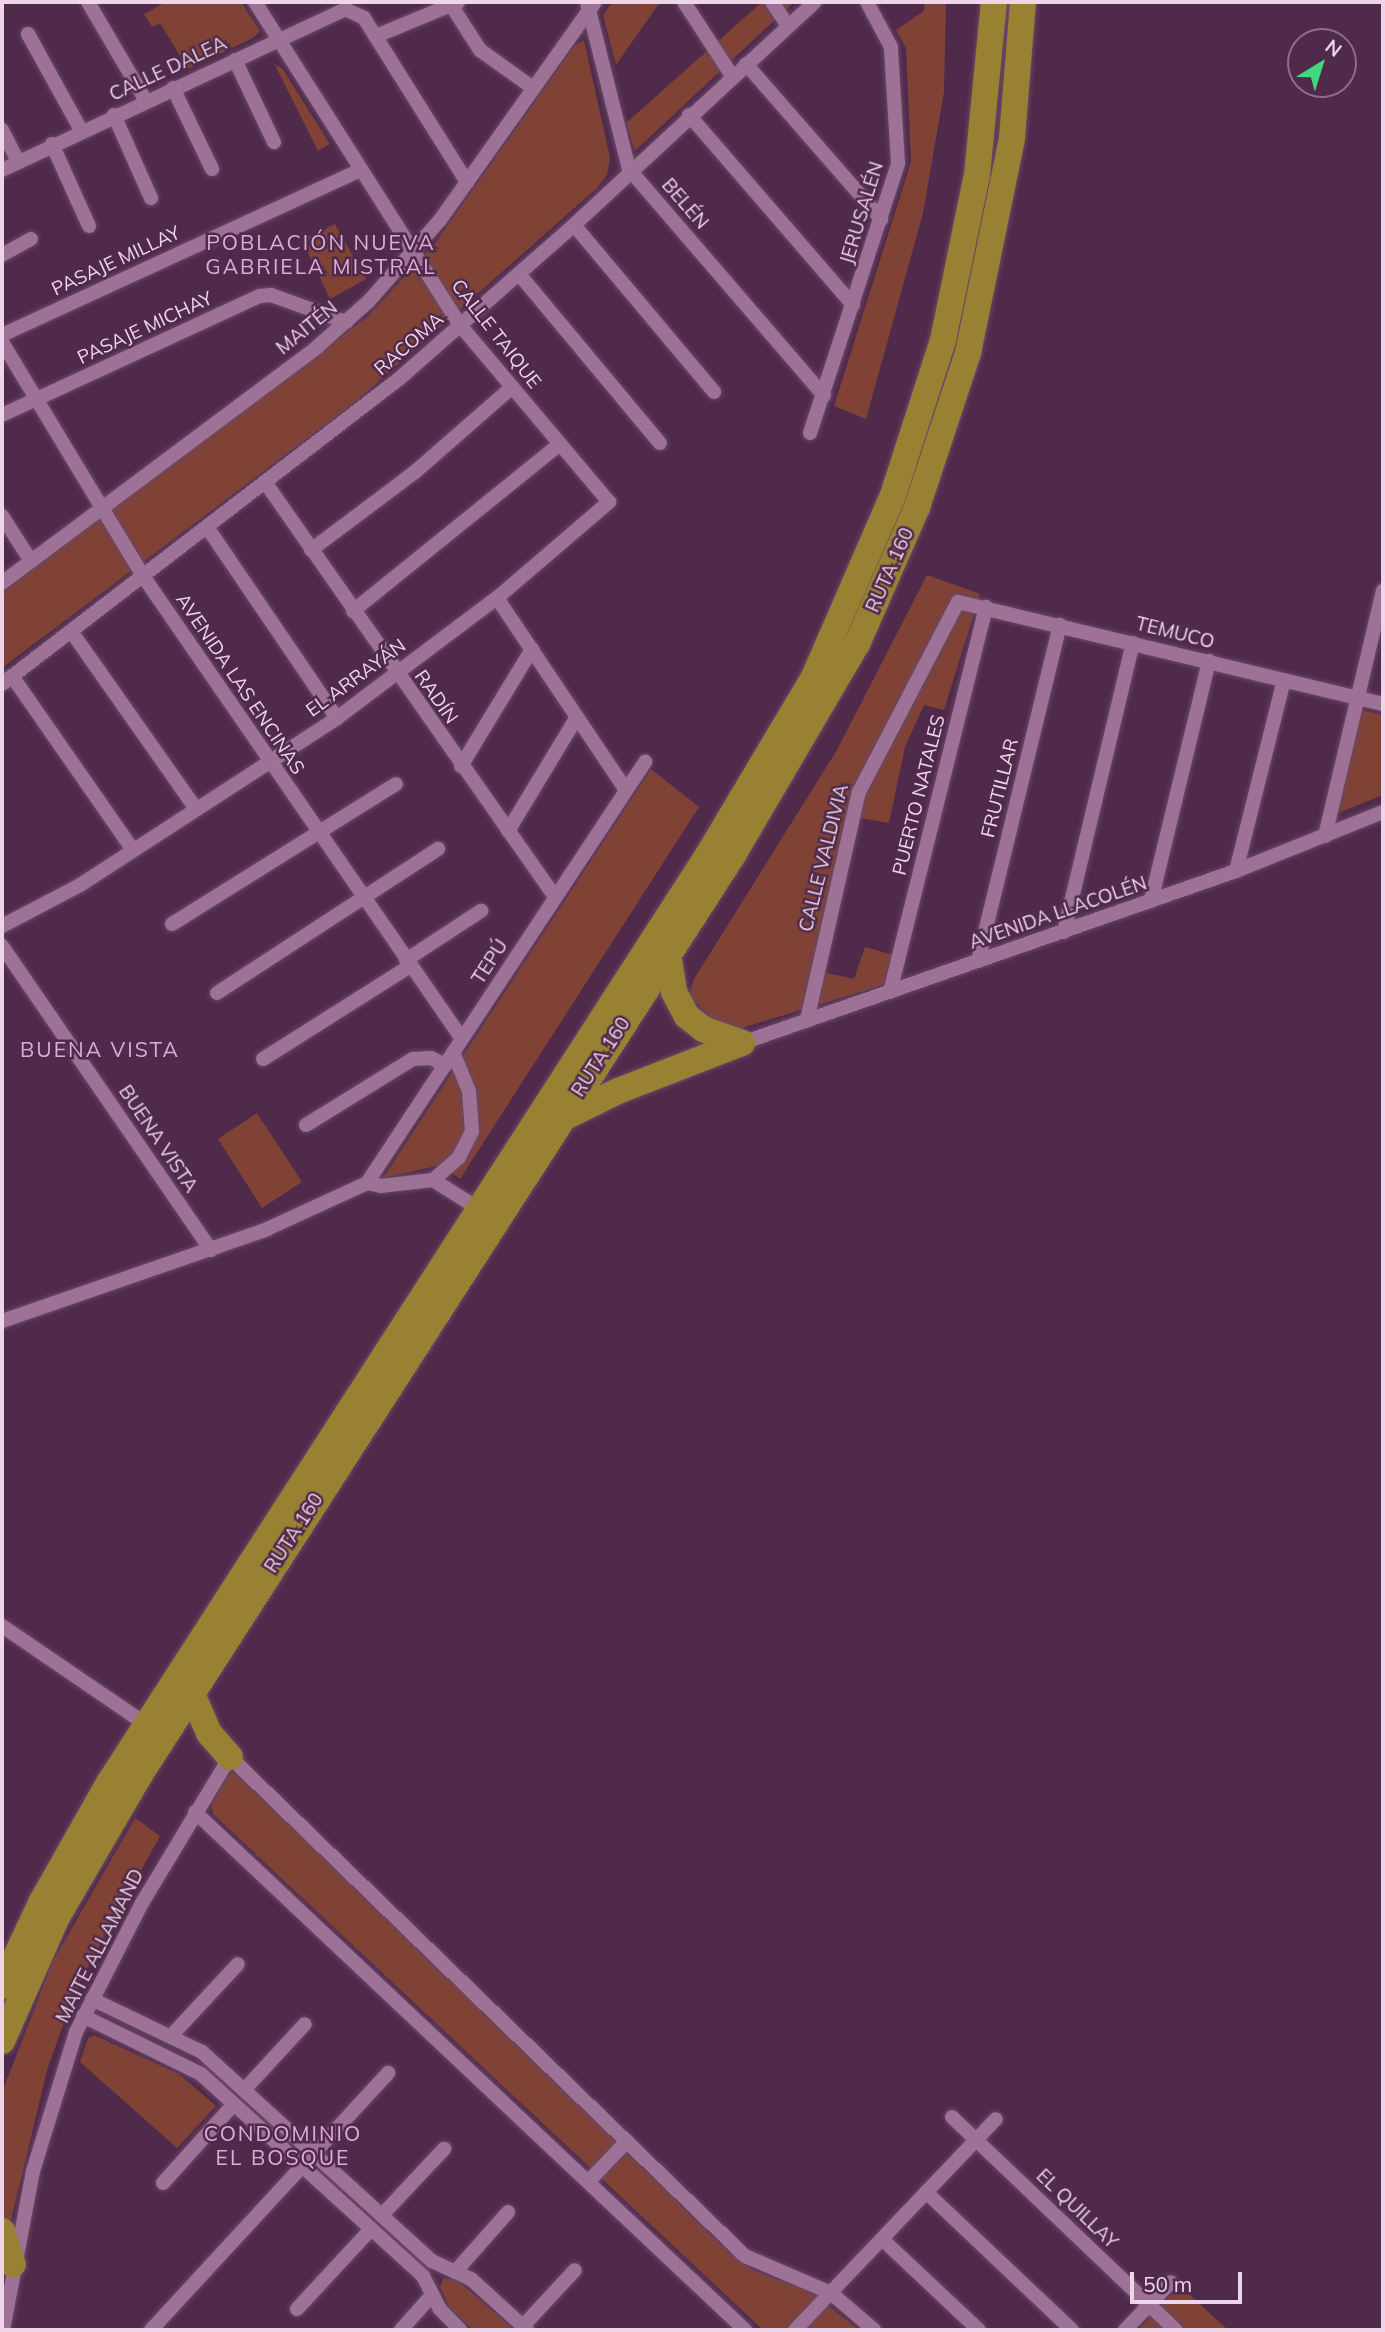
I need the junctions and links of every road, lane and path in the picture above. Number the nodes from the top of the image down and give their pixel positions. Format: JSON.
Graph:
{"nodes":[{"id":1,"x":88,"y":2,"type":"edge"},
{"id":2,"x":255,"y":2,"type":"edge"},
{"id":3,"x":684,"y":2,"type":"edge"},
{"id":4,"x":772,"y":2,"type":"edge"},
{"id":5,"x":815,"y":2,"type":"edge"},
{"id":6,"x":867,"y":2,"type":"edge"},
{"id":7,"x":994,"y":2,"type":"edge"},
{"id":8,"x":1023,"y":2,"type":"edge"},
{"id":9,"x":454,"y":3,"type":"edge"},
{"id":10,"x":591,"y":4,"type":"edge"},
{"id":11,"x":351,"y":6,"type":"edge"},
{"id":12,"x":788,"y":26,"type":"junction"},
{"id":13,"x":28,"y":34,"type":"dead end"},
{"id":14,"x":376,"y":36,"type":"junction"},
{"id":15,"x":279,"y":40,"type":"junction"},
{"id":16,"x":235,"y":60,"type":"junction"},
{"id":17,"x":746,"y":64,"type":"junction"},
{"id":18,"x":732,"y":76,"type":"junction"},
{"id":19,"x":173,"y":88,"type":"junction"},
{"id":20,"x":533,"y":88,"type":"junction"},
{"id":21,"x":145,"y":100,"type":"junction"},
{"id":22,"x":114,"y":115,"type":"junction"},
{"id":23,"x":689,"y":115,"type":"junction"},
{"id":24,"x":2,"y":130,"type":"edge"},
{"id":25,"x":81,"y":130,"type":"junction"},
{"id":26,"x":274,"y":142,"type":"dead end"},
{"id":27,"x":52,"y":144,"type":"junction"},
{"id":28,"x":18,"y":161,"type":"junction"},
{"id":29,"x":212,"y":169,"type":"dead end"},
{"id":30,"x":629,"y":169,"type":"junction"},
{"id":31,"x":2,"y":170,"type":"edge"},
{"id":32,"x":361,"y":170,"type":"junction"},
{"id":33,"x":467,"y":182,"type":"junction"},
{"id":34,"x":151,"y":198,"type":"dead end"},
{"id":35,"x":881,"y":219,"type":"junction"},
{"id":36,"x":574,"y":225,"type":"junction"},
{"id":37,"x":89,"y":226,"type":"dead end"},
{"id":38,"x":31,"y":239,"type":"dead end"},
{"id":39,"x":413,"y":254,"type":"junction"},
{"id":40,"x":2,"y":255,"type":"edge"},
{"id":41,"x":519,"y":274,"type":"junction"},
{"id":42,"x":853,"y":305,"type":"junction"},
{"id":43,"x":346,"y":322,"type":"junction"},
{"id":44,"x":460,"y":326,"type":"junction"},
{"id":45,"x":2,"y":335,"type":"edge"},
{"id":46,"x":2,"y":342,"type":"edge"},
{"id":47,"x":512,"y":387,"type":"junction"},
{"id":48,"x":714,"y":393,"type":"dead end"},
{"id":49,"x":824,"y":396,"type":"junction"},
{"id":50,"x":37,"y":399,"type":"junction"},
{"id":51,"x":2,"y":415,"type":"edge"},
{"id":52,"x":810,"y":433,"type":"dead end"},
{"id":53,"x":660,"y":443,"type":"dead end"},
{"id":54,"x":560,"y":444,"type":"junction"},
{"id":55,"x":265,"y":482,"type":"junction"},
{"id":56,"x":608,"y":502,"type":"joint"},
{"id":57,"x":103,"y":508,"type":"junction"},
{"id":58,"x":2,"y":516,"type":"edge"},
{"id":59,"x":207,"y":527,"type":"junction"},
{"id":60,"x":311,"y":551,"type":"junction"},
{"id":61,"x":31,"y":561,"type":"junction"},
{"id":62,"x":143,"y":576,"type":"junction"},
{"id":63,"x":2,"y":583,"type":"edge"},
{"id":64,"x":1383,"y":591,"type":"edge"},
{"id":65,"x":498,"y":598,"type":"junction"},
{"id":66,"x":958,"y":602,"type":"joint"},
{"id":67,"x":986,"y":607,"type":"junction"},
{"id":68,"x":353,"y":611,"type":"junction"},
{"id":69,"x":1060,"y":625,"type":"junction"},
{"id":70,"x":71,"y":631,"type":"junction"},
{"id":71,"x":1133,"y":643,"type":"junction"},
{"id":72,"x":532,"y":649,"type":"junction"},
{"id":73,"x":1209,"y":661,"type":"junction"},
{"id":74,"x":396,"y":674,"type":"junction"},
{"id":75,"x":7,"y":680,"type":"edge"},
{"id":76,"x":1284,"y":680,"type":"junction"},
{"id":77,"x":1358,"y":698,"type":"junction"},
{"id":78,"x":1383,"y":704,"type":"edge"},
{"id":79,"x":577,"y":717,"type":"junction"},
{"id":80,"x":337,"y":718,"type":"junction"},
{"id":81,"x":270,"y":761,"type":"junction"},
{"id":82,"x":645,"y":762,"type":"dead end"},
{"id":83,"x":460,"y":766,"type":"junction"},
{"id":84,"x":396,"y":784,"type":"dead end"},
{"id":85,"x":626,"y":790,"type":"junction"},
{"id":86,"x":196,"y":809,"type":"junction"},
{"id":87,"x":1383,"y":812,"type":"edge"},
{"id":88,"x":508,"y":831,"type":"junction"},
{"id":89,"x":318,"y":832,"type":"junction"},
{"id":90,"x":1325,"y":836,"type":"junction"},
{"id":91,"x":438,"y":849,"type":"dead end"},
{"id":92,"x":133,"y":850,"type":"junction"},
{"id":93,"x":1236,"y":871,"type":"junction"},
{"id":94,"x":555,"y":897,"type":"junction"},
{"id":95,"x":363,"y":898,"type":"junction"},
{"id":96,"x":1151,"y":901,"type":"junction"},
{"id":97,"x":481,"y":911,"type":"dead end"},
{"id":98,"x":172,"y":925,"type":"dead end"},
{"id":99,"x":2,"y":926,"type":"edge"},
{"id":100,"x":1064,"y":932,"type":"junction"},
{"id":101,"x":2,"y":946,"type":"edge"},
{"id":102,"x":668,"y":953,"type":"junction"},
{"id":103,"x":978,"y":961,"type":"junction"},
{"id":104,"x":408,"y":963,"type":"junction"},
{"id":105,"x":890,"y":992,"type":"junction"},
{"id":106,"x":217,"y":993,"type":"dead end"},
{"id":107,"x":807,"y":1020,"type":"junction"},
{"id":108,"x":462,"y":1039,"type":"junction"},
{"id":109,"x":742,"y":1043,"type":"junction"},
{"id":110,"x":263,"y":1059,"type":"dead end"},
{"id":111,"x":449,"y":1059,"type":"junction"},
{"id":112,"x":561,"y":1119,"type":"junction"},
{"id":113,"x":306,"y":1125,"type":"dead end"},
{"id":114,"x":433,"y":1180,"type":"junction"},
{"id":115,"x":367,"y":1182,"type":"junction"},
{"id":116,"x":479,"y":1209,"type":"junction"},
{"id":117,"x":211,"y":1250,"type":"junction"},
{"id":118,"x":2,"y":1321,"type":"edge"},
{"id":119,"x":2,"y":1626,"type":"edge"},
{"id":120,"x":192,"y":1694,"type":"junction"},
{"id":121,"x":147,"y":1725,"type":"junction"},
{"id":122,"x":230,"y":1757,"type":"junction"},
{"id":123,"x":195,"y":1812,"type":"junction"},
{"id":124,"x":238,"y":1964,"type":"dead end"},
{"id":125,"x":2,"y":1986,"type":"edge"},
{"id":126,"x":92,"y":1999,"type":"junction"},
{"id":127,"x":83,"y":2015,"type":"junction"},
{"id":128,"x":305,"y":2024,"type":"dead end"},
{"id":129,"x":171,"y":2036,"type":"junction"},
{"id":130,"x":2,"y":2041,"type":"edge"},
{"id":131,"x":388,"y":2073,"type":"dead end"},
{"id":132,"x":245,"y":2090,"type":"junction"},
{"id":133,"x":234,"y":2104,"type":"junction"},
{"id":134,"x":951,"y":2117,"type":"dead end"},
{"id":135,"x":996,"y":2119,"type":"dead end"},
{"id":136,"x":976,"y":2140,"type":"junction"},
{"id":137,"x":627,"y":2141,"type":"junction"},
{"id":138,"x":444,"y":2149,"type":"dead end"},
{"id":139,"x":315,"y":2152,"type":"junction"},
{"id":140,"x":302,"y":2166,"type":"junction"},
{"id":141,"x":589,"y":2181,"type":"junction"},
{"id":142,"x":163,"y":2183,"type":"dead end"},
{"id":143,"x":926,"y":2192,"type":"junction"},
{"id":144,"x":508,"y":2213,"type":"dead end"},
{"id":145,"x":382,"y":2215,"type":"junction"},
{"id":146,"x":371,"y":2229,"type":"junction"},
{"id":147,"x":2,"y":2231,"type":"edge"},
{"id":148,"x":882,"y":2239,"type":"junction"},
{"id":149,"x":13,"y":2264,"type":"junction"},
{"id":150,"x":449,"y":2270,"type":"junction"},
{"id":151,"x":575,"y":2270,"type":"dead end"},
{"id":152,"x":1171,"y":2282,"type":"dead end"},
{"id":153,"x":430,"y":2290,"type":"junction"},
{"id":154,"x":831,"y":2293,"type":"junction"},
{"id":155,"x":1150,"y":2305,"type":"junction"},
{"id":156,"x":298,"y":2309,"type":"dead end"},
{"id":157,"x":525,"y":2328,"type":"edge"},
{"id":158,"x":3,"y":2330,"type":"edge"},
{"id":159,"x":151,"y":2330,"type":"edge"},
{"id":160,"x":401,"y":2330,"type":"edge"},
{"id":161,"x":460,"y":2330,"type":"edge"},
{"id":162,"x":745,"y":2330,"type":"edge"},
{"id":163,"x":795,"y":2330,"type":"edge"},
{"id":164,"x":874,"y":2330,"type":"edge"},
{"id":165,"x":979,"y":2330,"type":"edge"},
{"id":166,"x":1072,"y":2330,"type":"edge"},
{"id":167,"x":1125,"y":2330,"type":"edge"},
{"id":168,"x":1176,"y":2330,"type":"edge"}],
"edges":[{"from":1,"to":21,"type":"street"},
{"from":2,"to":15,"type":"street","name":"CALLE TAIQUE"},
{"from":3,"to":18,"type":"street"},
{"from":4,"to":12,"type":"street"},
{"from":5,"to":12,"type":"street","name":"RACOMA"},
{"from":6,"to":35,"type":"street","name":"JERUSALÉN"},
{"from":7,"to":116,"type":"highway","name":"RUTA 160"},
{"from":8,"to":102,"type":"highway","name":"RUTA 160"},
{"from":9,"to":14,"type":"street"},
{"from":9,"to":20,"type":"street"},
{"from":10,"to":20,"type":"street","name":"MAITÉN"},
{"from":10,"to":30,"type":"street","name":"BELÉN"},
{"from":11,"to":14,"type":"street","name":"CALLE DALEA"},
{"from":11,"to":15,"type":"street","name":"CALLE DALEA"},
{"from":12,"to":17,"type":"street","name":"RACOMA"},
{"from":13,"to":25,"type":"street"},
{"from":14,"to":33,"type":"street","name":"CALLE DALEA"},
{"from":15,"to":16,"type":"street","name":"CALLE DALEA"},
{"from":15,"to":32,"type":"street","name":"CALLE TAIQUE"},
{"from":16,"to":19,"type":"street","name":"CALLE DALEA"},
{"from":16,"to":26,"type":"street"},
{"from":17,"to":18,"type":"street","name":"RACOMA"},
{"from":17,"to":35,"type":"street"},
{"from":18,"to":23,"type":"street","name":"RACOMA"},
{"from":19,"to":21,"type":"street","name":"CALLE DALEA"},
{"from":19,"to":29,"type":"street"},
{"from":20,"to":33,"type":"street","name":"MAITÉN"},
{"from":21,"to":22,"type":"street","name":"CALLE DALEA"},
{"from":22,"to":25,"type":"street","name":"CALLE DALEA"},
{"from":22,"to":34,"type":"street"},
{"from":23,"to":30,"type":"street","name":"RACOMA"},
{"from":23,"to":42,"type":"street"},
{"from":24,"to":28,"type":"street"},
{"from":25,"to":27,"type":"street","name":"CALLE DALEA"},
{"from":27,"to":28,"type":"street","name":"CALLE DALEA"},
{"from":27,"to":37,"type":"street"},
{"from":28,"to":31,"type":"street","name":"CALLE DALEA"},
{"from":30,"to":36,"type":"street","name":"RACOMA"},
{"from":30,"to":49,"type":"street","name":"BELÉN"},
{"from":32,"to":39,"type":"street","name":"CALLE TAIQUE"},
{"from":32,"to":45,"type":"street","name":"PASAJE MILLAY"},
{"from":33,"to":39,"type":"street","name":"MAITÉN"},
{"from":35,"to":42,"type":"street","name":"JERUSALÉN"},
{"from":36,"to":41,"type":"street","name":"RACOMA"},
{"from":36,"to":48,"type":"street"},
{"from":38,"to":40,"type":"street"},
{"from":39,"to":43,"type":"street","name":"MAITÉN"},
{"from":39,"to":44,"type":"street","name":"CALLE TAIQUE"},
{"from":41,"to":44,"type":"street","name":"RACOMA"},
{"from":41,"to":53,"type":"street"},
{"from":42,"to":49,"type":"street","name":"JERUSALÉN"},
{"from":43,"to":50,"type":"street","name":"PASAJE MICHAY"},
{"from":43,"to":57,"type":"street","name":"MAITÉN"},
{"from":44,"to":47,"type":"street","name":"CALLE TAIQUE"},
{"from":44,"to":55,"type":"street","name":"RACOMA"},
{"from":46,"to":50,"type":"street","name":"AVENIDA LAS ENCINAS"},
{"from":47,"to":54,"type":"street","name":"CALLE TAIQUE"},
{"from":47,"to":60,"type":"street"},
{"from":49,"to":52,"type":"street","name":"JERUSALÉN"},
{"from":50,"to":51,"type":"street","name":"PASAJE MICHAY"},
{"from":50,"to":57,"type":"street","name":"AVENIDA LAS ENCINAS"},
{"from":54,"to":56,"type":"street","name":"CALLE TAIQUE"},
{"from":54,"to":68,"type":"street"},
{"from":55,"to":59,"type":"street","name":"RACOMA"},
{"from":55,"to":60,"type":"street","name":"RADÍN"},
{"from":56,"to":65,"type":"street","name":"EL ARRAYÁN"},
{"from":57,"to":61,"type":"street","name":"MAITÉN"},
{"from":57,"to":62,"type":"street","name":"AVENIDA LAS ENCINAS"},
{"from":58,"to":61,"type":"street"},
{"from":59,"to":62,"type":"street","name":"RACOMA"},
{"from":59,"to":80,"type":"street"},
{"from":60,"to":68,"type":"street","name":"RADÍN"},
{"from":61,"to":63,"type":"street","name":"MAITÉN"},
{"from":62,"to":70,"type":"street","name":"RACOMA"},
{"from":62,"to":81,"type":"street","name":"AVENIDA LAS ENCINAS"},
{"from":64,"to":77,"type":"street"},
{"from":65,"to":72,"type":"street"},
{"from":65,"to":74,"type":"street","name":"EL ARRAYÁN"},
{"from":66,"to":67,"type":"street","name":"TEMUCO"},
{"from":66,"to":107,"type":"street","name":"CALLE VALDIVIA"},
{"from":67,"to":69,"type":"street","name":"TEMUCO"},
{"from":67,"to":105,"type":"street","name":"PUERTO NATALES"},
{"from":68,"to":74,"type":"street","name":"RADÍN"},
{"from":69,"to":71,"type":"street","name":"TEMUCO"},
{"from":69,"to":103,"type":"street","name":"FRUTILLAR"},
{"from":70,"to":75,"type":"street","name":"RACOMA"},
{"from":70,"to":86,"type":"street"},
{"from":71,"to":73,"type":"street","name":"TEMUCO"},
{"from":71,"to":100,"type":"street"},
{"from":72,"to":79,"type":"street"},
{"from":72,"to":83,"type":"street"},
{"from":73,"to":76,"type":"street","name":"TEMUCO"},
{"from":73,"to":96,"type":"street"},
{"from":74,"to":80,"type":"street","name":"EL ARRAYÁN"},
{"from":74,"to":83,"type":"street","name":"RADÍN"},
{"from":75,"to":92,"type":"street"},
{"from":76,"to":77,"type":"street","name":"TEMUCO"},
{"from":76,"to":93,"type":"street"},
{"from":77,"to":78,"type":"street","name":"TEMUCO"},
{"from":77,"to":90,"type":"street"},
{"from":79,"to":85,"type":"street"},
{"from":79,"to":88,"type":"street"},
{"from":80,"to":81,"type":"street","name":"EL ARRAYÁN"},
{"from":81,"to":86,"type":"street","name":"EL ARRAYÁN"},
{"from":81,"to":89,"type":"street","name":"AVENIDA LAS ENCINAS"},
{"from":82,"to":85,"type":"street","name":"TEPÚ"},
{"from":83,"to":88,"type":"street","name":"RADÍN"},
{"from":84,"to":89,"type":"street"},
{"from":85,"to":94,"type":"street","name":"TEPÚ"},
{"from":86,"to":92,"type":"street","name":"EL ARRAYÁN"},
{"from":87,"to":90,"type":"street","name":"AVENIDA LLACOLÉN"},
{"from":88,"to":94,"type":"street","name":"RADÍN"},
{"from":89,"to":95,"type":"street","name":"AVENIDA LAS ENCINAS"},
{"from":89,"to":98,"type":"street"},
{"from":90,"to":93,"type":"street","name":"AVENIDA LLACOLÉN"},
{"from":91,"to":95,"type":"street"},
{"from":92,"to":99,"type":"street","name":"EL ARRAYÁN"},
{"from":93,"to":96,"type":"street","name":"AVENIDA LLACOLÉN"},
{"from":94,"to":108,"type":"street","name":"TEPÚ"},
{"from":95,"to":104,"type":"street","name":"AVENIDA LAS ENCINAS"},
{"from":95,"to":106,"type":"street"},
{"from":96,"to":100,"type":"street","name":"AVENIDA LLACOLÉN"},
{"from":97,"to":104,"type":"street"},
{"from":100,"to":103,"type":"street","name":"AVENIDA LLACOLÉN"},
{"from":101,"to":117,"type":"street","name":"BUENA VISTA"},
{"from":102,"to":109,"type":"highway"},
{"from":102,"to":112,"type":"highway","name":"RUTA 160"},
{"from":103,"to":105,"type":"street","name":"AVENIDA LLACOLÉN"},
{"from":104,"to":108,"type":"street","name":"AVENIDA LAS ENCINAS"},
{"from":104,"to":110,"type":"street"},
{"from":105,"to":107,"type":"street","name":"AVENIDA LLACOLÉN"},
{"from":107,"to":109,"type":"street","name":"AVENIDA LLACOLÉN"},
{"from":108,"to":111,"type":"street","name":"TEPÚ"},
{"from":109,"to":112,"type":"highway"},
{"from":111,"to":113,"type":"street"},
{"from":111,"to":114,"type":"street"},
{"from":111,"to":115,"type":"street","name":"TEPÚ"},
{"from":112,"to":120,"type":"highway","name":"RUTA 160"},
{"from":114,"to":115,"type":"street"},
{"from":114,"to":116,"type":"street"},
{"from":115,"to":117,"type":"street"},
{"from":116,"to":121,"type":"highway","name":"RUTA 160"},
{"from":117,"to":118,"type":"street"},
{"from":119,"to":121,"type":"street"},
{"from":120,"to":122,"type":"highway"},
{"from":120,"to":130,"type":"highway","name":"RUTA 160"},
{"from":121,"to":125,"type":"highway","name":"RUTA 160"},
{"from":122,"to":123,"type":"street","name":"MAITE ALLAMAND"},
{"from":122,"to":137,"type":"street"},
{"from":123,"to":126,"type":"street","name":"MAITE ALLAMAND"},
{"from":123,"to":141,"type":"street"},
{"from":124,"to":129,"type":"street"},
{"from":126,"to":127,"type":"street","name":"MAITE ALLAMAND"},
{"from":126,"to":129,"type":"street"},
{"from":127,"to":133,"type":"street"},
{"from":127,"to":149,"type":"street","name":"MAITE ALLAMAND"},
{"from":128,"to":132,"type":"street"},
{"from":129,"to":132,"type":"street"},
{"from":131,"to":139,"type":"street"},
{"from":132,"to":139,"type":"street"},
{"from":133,"to":140,"type":"street"},
{"from":133,"to":142,"type":"street"},
{"from":134,"to":136,"type":"street","name":"EL QUILLAY"},
{"from":135,"to":136,"type":"street"},
{"from":136,"to":143,"type":"street"},
{"from":136,"to":155,"type":"street","name":"EL QUILLAY"},
{"from":137,"to":141,"type":"street"},
{"from":137,"to":154,"type":"street"},
{"from":138,"to":145,"type":"street"},
{"from":139,"to":140,"type":"street"},
{"from":139,"to":145,"type":"street"},
{"from":140,"to":146,"type":"street"},
{"from":140,"to":159,"type":"street"},
{"from":141,"to":162,"type":"street"},
{"from":143,"to":148,"type":"street"},
{"from":143,"to":166,"type":"street"},
{"from":144,"to":150,"type":"street"},
{"from":145,"to":150,"type":"street"},
{"from":146,"to":153,"type":"street"},
{"from":146,"to":156,"type":"street"},
{"from":147,"to":149,"type":"highway"},
{"from":148,"to":154,"type":"street"},
{"from":148,"to":165,"type":"street"},
{"from":149,"to":158,"type":"street","name":"MAITE ALLAMAND"},
{"from":150,"to":153,"type":"street"},
{"from":150,"to":157,"type":"street"},
{"from":151,"to":157,"type":"street"},
{"from":152,"to":155,"type":"street"},
{"from":153,"to":160,"type":"street"},
{"from":153,"to":161,"type":"street"},
{"from":154,"to":163,"type":"street"},
{"from":154,"to":164,"type":"street"},
{"from":155,"to":167,"type":"street"},
{"from":155,"to":168,"type":"street","name":"EL QUILLAY"}]}
